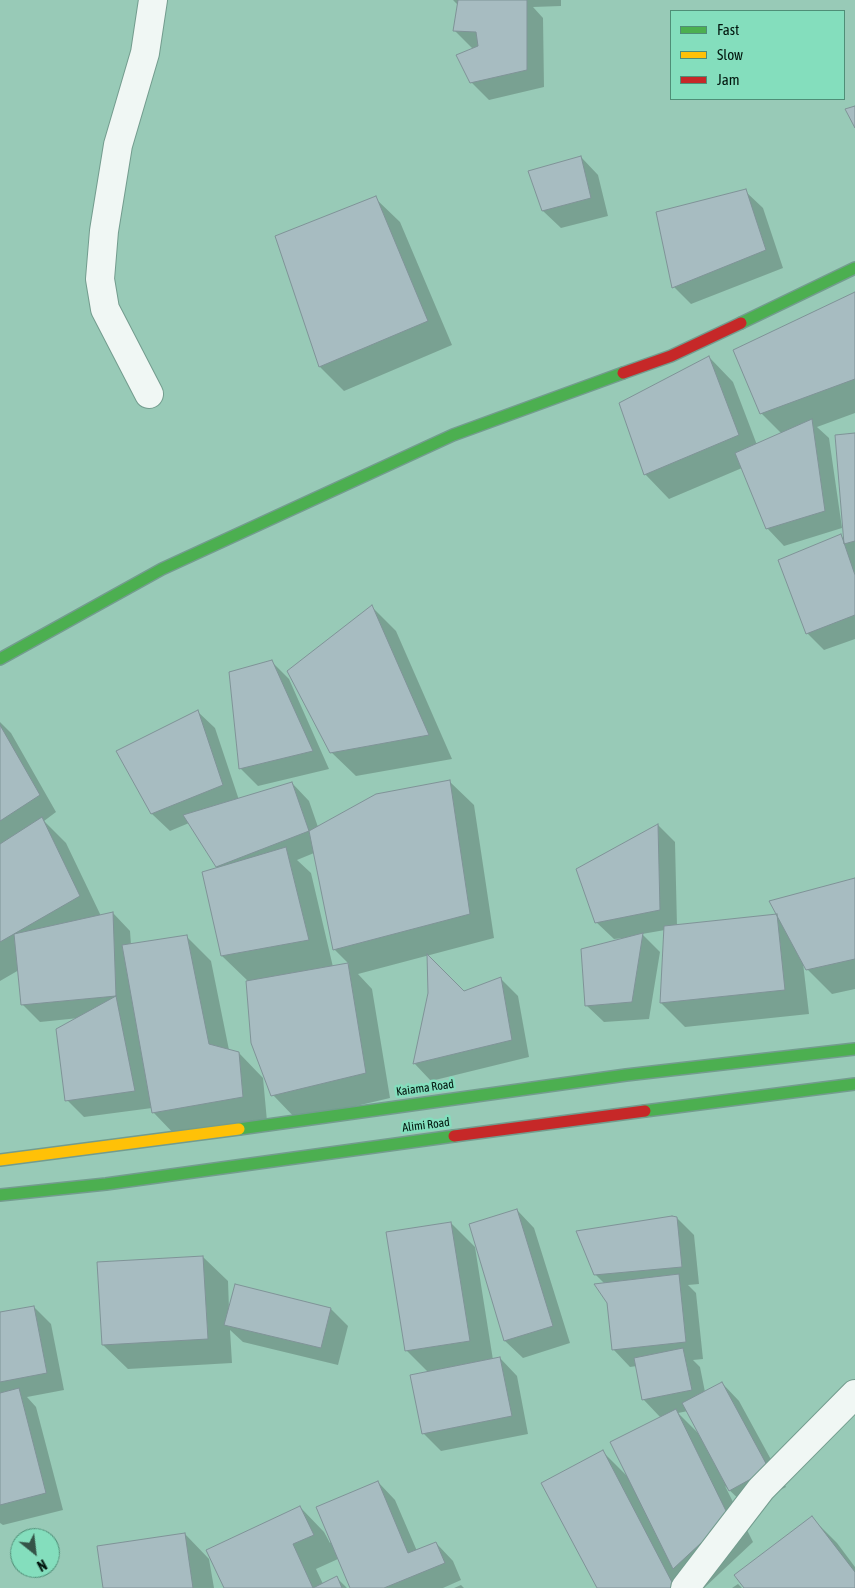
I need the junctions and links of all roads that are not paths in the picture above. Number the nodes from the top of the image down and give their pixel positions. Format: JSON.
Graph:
{"nodes":[{"id":1,"x":153,"y":0,"type":"edge"},
{"id":2,"x":855,"y":268,"type":"edge"},
{"id":3,"x":149,"y":394,"type":"dead end"},
{"id":4,"x":0,"y":659,"type":"edge"},
{"id":5,"x":855,"y":1049,"type":"edge"},
{"id":6,"x":855,"y":1084,"type":"edge"},
{"id":7,"x":0,"y":1160,"type":"edge"},
{"id":8,"x":0,"y":1195,"type":"edge"},
{"id":9,"x":855,"y":1394,"type":"edge"},
{"id":10,"x":685,"y":1588,"type":"edge"}],
"edges":[{"from":1,"to":3,"type":"street"},
{"from":2,"to":4,"type":"main road"},
{"from":5,"to":7,"type":"main road","name":"Kaiama Road"},
{"from":6,"to":8,"type":"main road","name":"Alimi Road"},
{"from":9,"to":10,"type":"street"}]}
